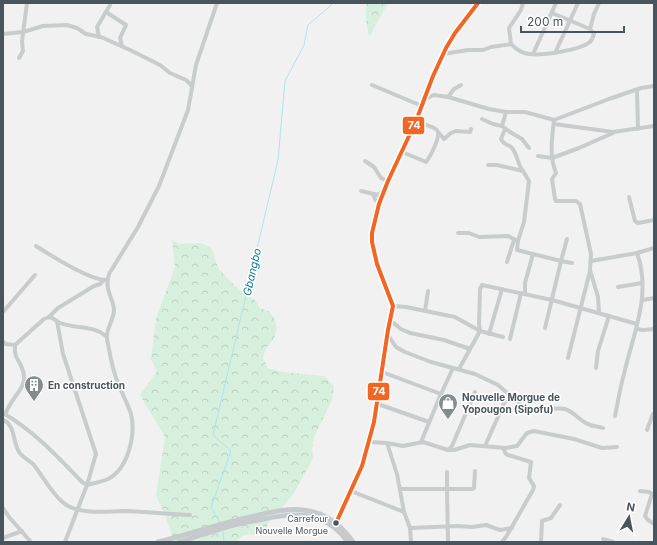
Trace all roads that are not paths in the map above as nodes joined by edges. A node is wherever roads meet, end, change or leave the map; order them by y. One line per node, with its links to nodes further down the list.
1 (27, 3): 13 (street)
2 (218, 3): 22 (street)
3 (478, 3): 19 (street)
4 (523, 3): 16 (street)
5 (556, 3): 10 (street)
6 (578, 3): 11 (street)
7 (599, 3): 12 (street)
8 (110, 5): 9 (street)
9 (106, 12): 15 (street); 17 (street)
10 (552, 13): 11 (street); 20 (street)
11 (570, 21): 12 (street); 18 (street)
12 (590, 29): 18 (street)
13 (23, 32): 14 (street); 15 (street); 21 (street)
14 (3, 34)
15 (99, 36): 17 (street)
16 (511, 44): 19 (street); 20 (street)
17 (122, 46): 22 (street)
18 (555, 53): 20 (street)
19 (443, 54): 24 (street)
20 (533, 54)
21 (19, 58)
22 (190, 84): 69 (street)
23 (372, 85): 31 (street)
24 (430, 85): 28 (street); 30 (street)
25 (461, 85): 29 (street)
26 (654, 86): 27 (street)
27 (637, 90): 35 (street); 39 (street)
28 (434, 95): 29 (street); 30 (street)
29 (448, 97): 32 (street)
30 (424, 99): 31 (street)
31 (422, 106): 34 (street)
32 (506, 112): 35 (street); 38 (street)
33 (482, 120): 38 (street)
34 (416, 121): 40 (street); 43 (street)
35 (554, 122): 41 (street); 45 (street)
36 (654, 126): 39 (street)
37 (471, 128): 40 (street)
38 (504, 128): 42 (street); 48 (street)
39 (638, 129): 41 (street)
40 (439, 132): 43 (street)
41 (613, 132): 45 (street)
42 (529, 148)
43 (402, 152): 49 (street)
44 (538, 156): 45 (street)
45 (552, 158): 64 (street)
46 (365, 161): 49 (street)
47 (488, 165): 48 (street)
48 (523, 171): 58 (street)
49 (388, 182): 51 (street)
50 (361, 190): 52 (street)
51 (384, 190): 52 (street); 54 (street)
52 (373, 194): 54 (street)
53 (629, 197): 55 (street)
54 (379, 204): 78 (street)
55 (654, 220)
56 (458, 233): 58 (street)
57 (567, 239): 63 (street)
58 (516, 241): 62 (street); 65 (street)
59 (36, 246): 69 (street)
60 (654, 248): 61 (street)
61 (637, 253): 64 (street); 70 (street)
62 (533, 254): 63 (street); 74 (street)
63 (561, 261): 66 (street); 76 (street)
64 (591, 261): 67 (street)
65 (507, 262)
66 (572, 263)
67 (590, 270): 79 (street); 82 (street)
68 (35, 275): 81 (street)
69 (105, 280): 84 (street); 93 (street)
70 (642, 283): 71 (street); 77 (street)
71 (618, 287)
72 (502, 289): 74 (street); 90 (street); 91 (street)
73 (428, 291): 80 (street)
74 (522, 294): 76 (street); 95 (street)
75 (654, 298): 77 (street)
76 (552, 300): 79 (street); 88 (street)
77 (643, 300): 87 (street)
78 (393, 306): 80 (street); 85 (street)
79 (581, 308): 82 (street); 99 (street)
80 (425, 311): 90 (street)
81 (3, 312)
82 (599, 313): 83 (street)
83 (609, 316): 87 (street); 101 (street)
84 (49, 317): 86 (street); 97 (street)
85 (390, 320): 92 (street); 98 (street)
86 (57, 321): 93 (street); 124 (street)
87 (636, 326): 89 (street); 110 (street)
88 (545, 328)
89 (654, 329)
90 (480, 331): 91 (street); 98 (street)
91 (489, 334): 94 (street)
92 (388, 335): 100 (street); 103 (street)
93 (106, 336): 124 (street)
94 (503, 337)
95 (510, 339)
96 (3, 342): 97 (street)
97 (15, 345): 108 (street)
98 (470, 349): 102 (street)
99 (568, 358)
100 (453, 368): 102 (street); 105 (street)
101 (596, 368)
102 (459, 369): 113 (street)
103 (382, 372): 105 (street); 107 (street)
104 (475, 392): 121 (street)
105 (441, 394): 112 (street)
106 (505, 400): 118 (street)
107 (378, 404): 112 (street); 115 (street)
108 (4, 413): 124 (street)
109 (654, 413): 114 (street)
110 (615, 416)
111 (3, 420): 131 (street)
112 (430, 422): 116 (street)
113 (603, 428)
114 (647, 430)
115 (369, 442): 117 (street); 127 (street)
116 (421, 442): 117 (street); 121 (street)
117 (388, 443): 125 (street)
118 (484, 446): 120 (street); 121 (street)
119 (617, 447): 120 (street)
120 (503, 448): 142 (street)
121 (448, 450)
122 (475, 471): 126 (street)
123 (447, 472): 126 (street)
124 (87, 485): 131 (street)
125 (400, 489): 126 (street); 132 (street)
126 (447, 489): 139 (street)
127 (351, 491): 132 (street); 136 (street)
128 (640, 491): 138 (street)
129 (560, 505): 155 (street)
130 (3, 508): 135 (street)
131 (78, 509): 133 (street); 147 (street)
132 (404, 512): 141 (street)
133 (190, 515)
134 (3, 517): 135 (street)
135 (9, 517): 143 (street)
136 (336, 523): 137 (main road); 151 (main road)
137 (227, 524): 140 (main road); 150 (main road)
138 (654, 524)
139 (448, 526): 141 (street); 142 (street); 153 (street)
140 (218, 527): 148 (main road); 149 (main road)
141 (410, 528): 152 (street)
142 (512, 528): 154 (street)
143 (22, 531): 144 (street); 146 (street)
144 (3, 538)
145 (604, 538): 156 (street)
146 (31, 542)
147 (65, 542)
148 (158, 542)
149 (178, 542)
150 (348, 542)
151 (353, 542)
152 (411, 542)
153 (448, 542)
154 (502, 542)
155 (541, 542)
156 (613, 542)

